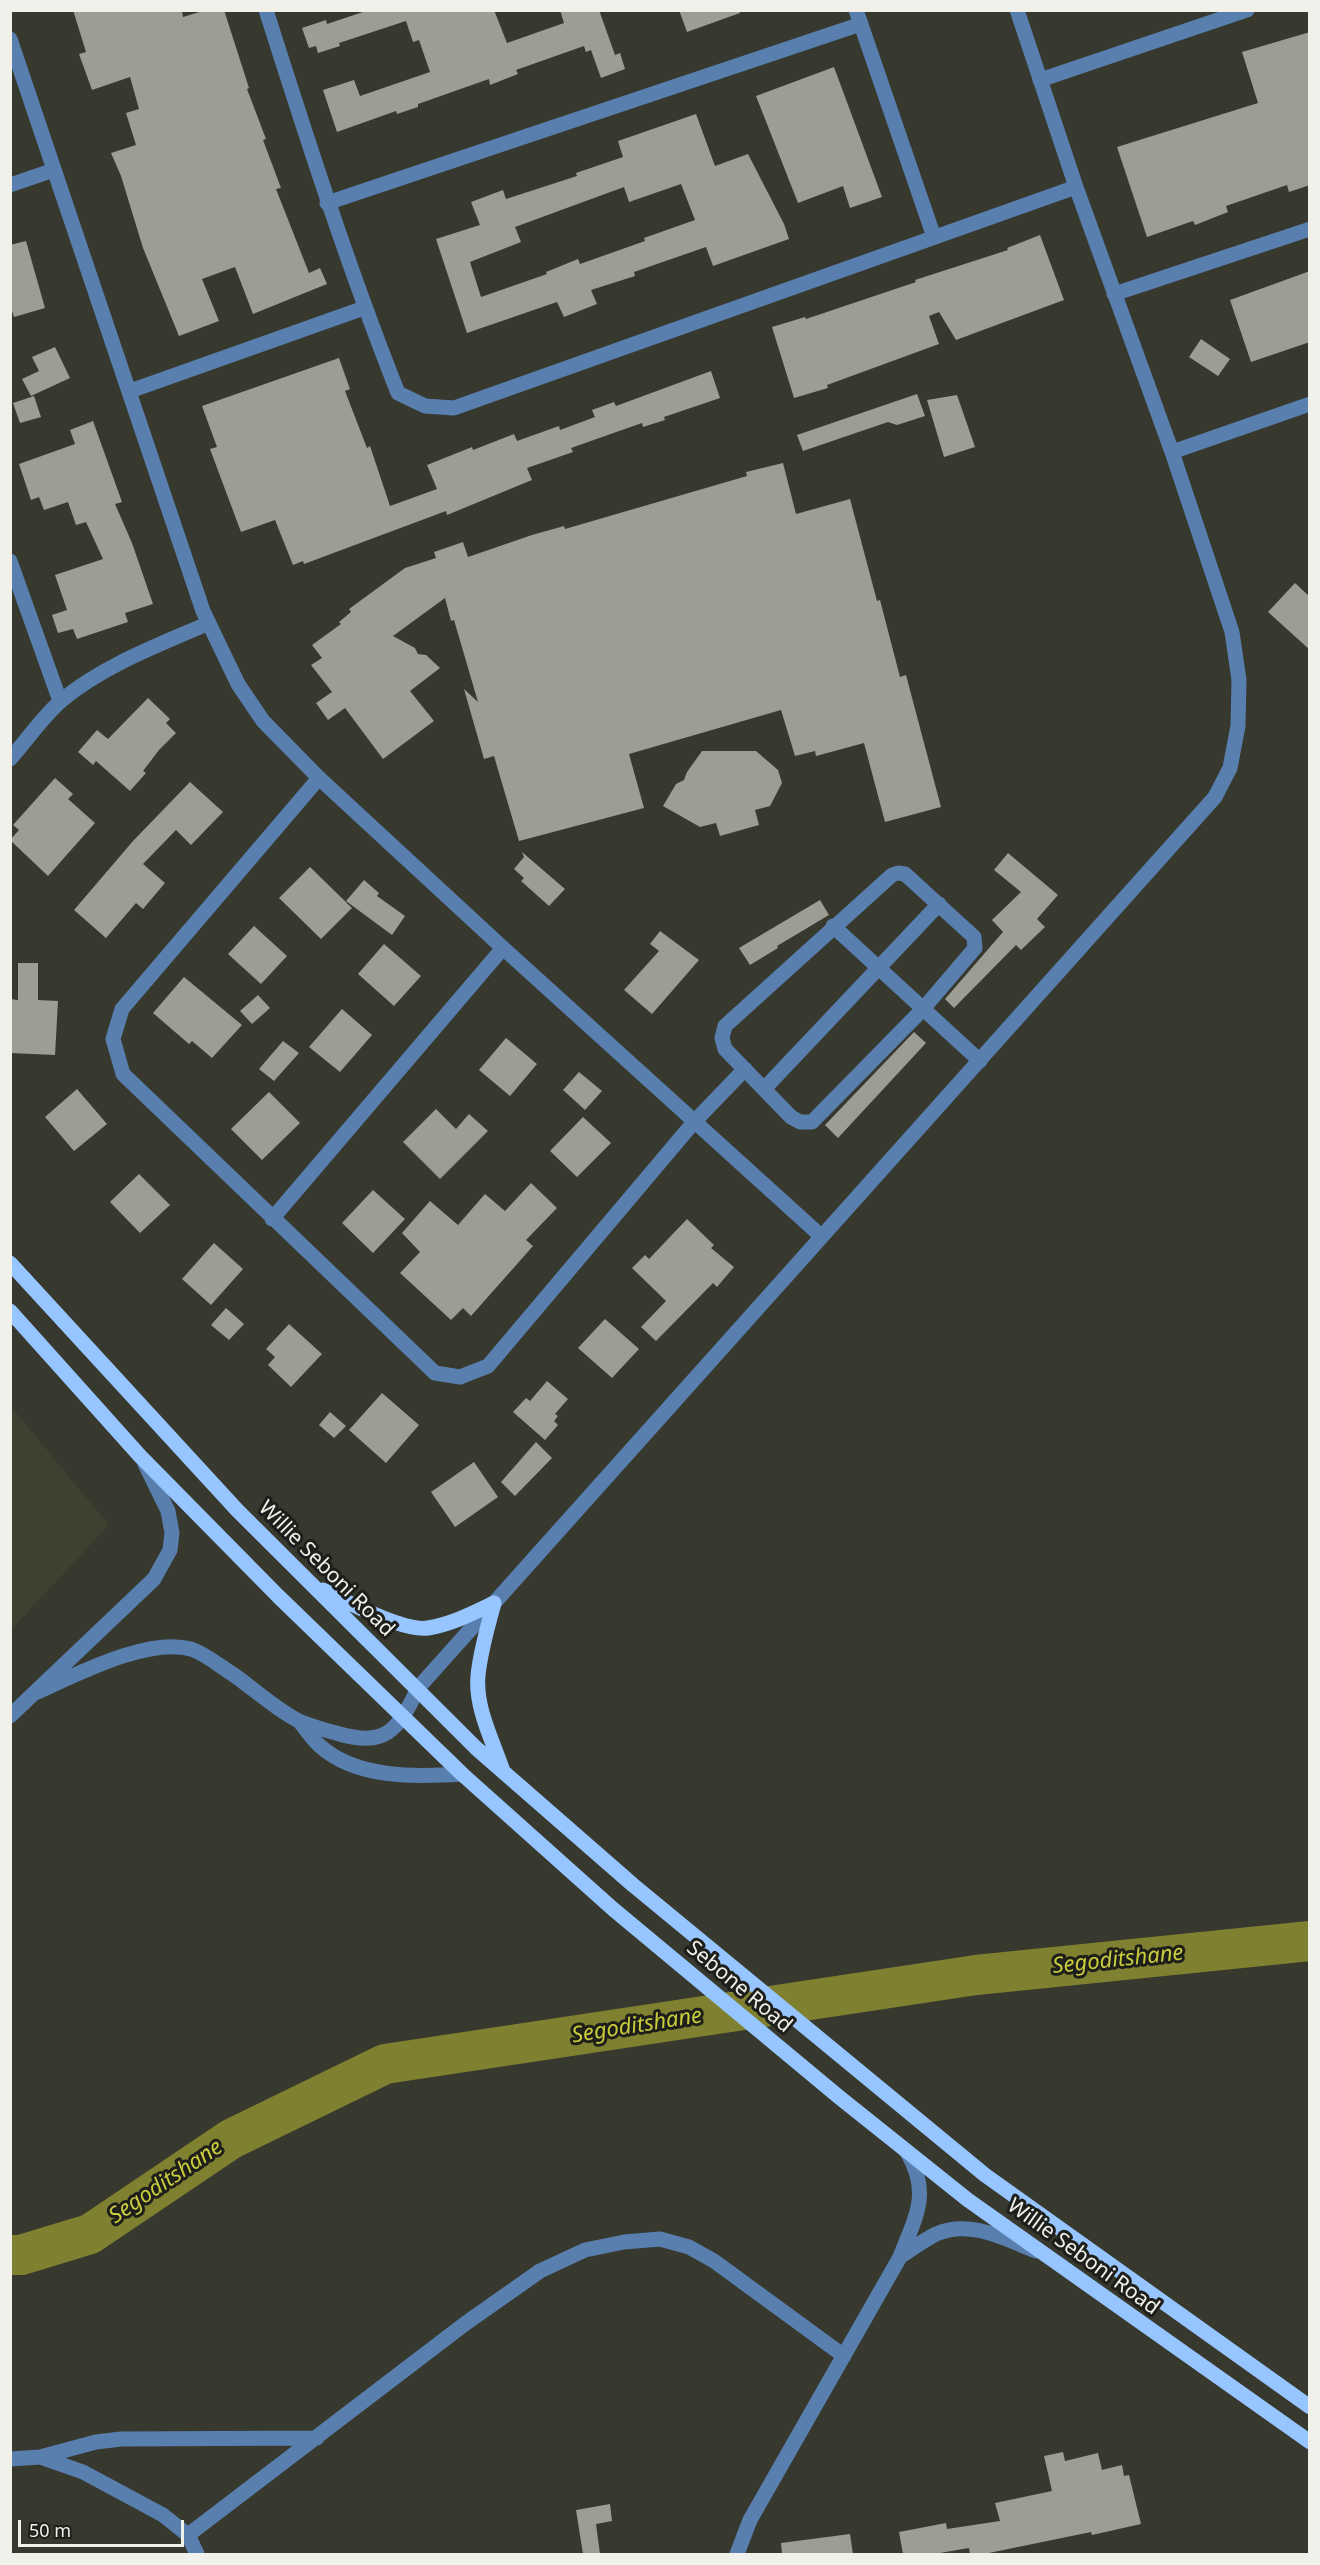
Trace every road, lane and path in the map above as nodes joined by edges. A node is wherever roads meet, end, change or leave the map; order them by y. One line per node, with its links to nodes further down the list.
1 (266, 10): 10 (street)
2 (1017, 10): 6 (street)
3 (1247, 10): 6 (street)
4 (859, 17): 10 (street); 12 (street)
5 (10, 39): 7 (street)
6 (1040, 80): 9 (street)
7 (54, 170): 8 (street); 15 (street)
8 (10, 185)
9 (1076, 187): 12 (street); 13 (street)
10 (327, 203): 14 (street)
11 (1310, 229): 13 (street)
12 (934, 237): 14 (street)
13 (1114, 294): 17 (street)
14 (364, 308): 15 (street)
15 (130, 391): 19 (street)
16 (1310, 404): 17 (street)
17 (1172, 452): 28 (street)
18 (10, 561): 20 (street)
19 (209, 623): 20 (street); 22 (street)
20 (60, 701): 21 (street)
21 (10, 759)
22 (319, 778): 25 (street); 32 (street)
23 (939, 904): 24 (street); 26 (street); 27 (street)
24 (833, 926): 26 (street); 29 (street)
25 (503, 948): 31 (street); 32 (street)
26 (879, 968): 27 (street); 30 (street)
27 (923, 1009): 28 (street); 30 (street)
28 (980, 1061): 33 (street)
29 (745, 1070): 30 (street); 31 (street)
30 (764, 1089)
31 (694, 1122): 32 (street); 33 (street)
32 (272, 1219)
33 (821, 1236): 38 (street)
34 (10, 1263): 37 (main road, Willie Seboni Road)
35 (10, 1311): 36 (main road)
36 (140, 1456): 40 (street); 42 (main road)
37 (312, 1585): 38 (main road); 39 (main road, Willie Seboni Road)
38 (494, 1603): 39 (street); 44 (main road)
39 (418, 1688): 42 (street); 44 (main road, Willie Seboni Road)
40 (35, 1692): 41 (street); 43 (street)
41 (10, 1716)
42 (404, 1717): 43 (street); 45 (main road)
43 (299, 1721): 45 (street)
44 (504, 1772): 46 (main road, Willie Seboni Road)
45 (462, 1774): 48 (main road, Sebone Road)
46 (633, 1885): 47 (main road, Sebone Road)
47 (858, 2072): 53 (main road, Willie Seboni Road)
48 (839, 2097): 49 (main road, Willie Seboni Road)
49 (903, 2146): 50 (main road, Willie Seboni Road); 51 (street)
50 (1041, 2253): 51 (street); 55 (main road, Willie Seboni Road)
51 (900, 2257): 52 (street)
52 (844, 2356): 54 (street); 60 (street)
53 (1310, 2407)
54 (317, 2438): 56 (street); 58 (street)
55 (1310, 2442)
56 (40, 2457): 57 (street); 58 (street)
57 (10, 2459)
58 (188, 2535): 59 (street)
59 (197, 2554)
60 (737, 2554)

